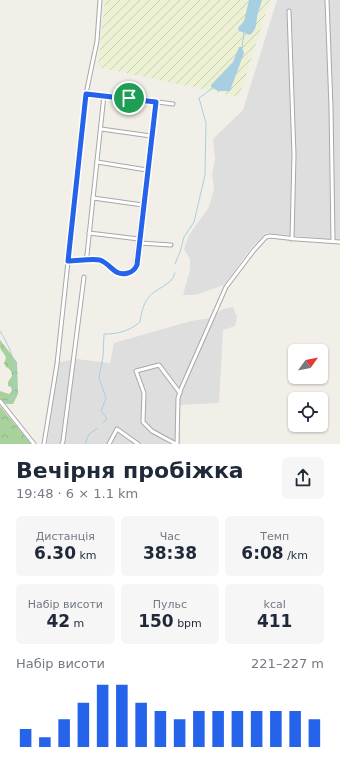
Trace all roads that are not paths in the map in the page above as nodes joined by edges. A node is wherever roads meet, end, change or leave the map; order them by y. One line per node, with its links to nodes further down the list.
1 (100, 0): 4 (street)
2 (327, 0): 17 (street)
3 (289, 11): 15 (street)
4 (86, 94): 5 (street); 21 (street)
5 (104, 95): 6 (street); 8 (street)
6 (156, 102): 7 (street); 9 (street)
7 (173, 104)
8 (101, 129): 9 (street); 10 (street)
9 (152, 136): 11 (street)
10 (97, 162): 11 (street); 12 (street)
11 (148, 170): 13 (street)
12 (93, 198): 13 (street); 14 (street)
13 (143, 205): 16 (street)
14 (89, 233): 16 (street); 20 (street)
15 (292, 239): 17 (street); 23 (street)
16 (139, 241): 19 (street); 20 (street)
17 (333, 241): 18 (street)
18 (340, 242)
19 (171, 245)
20 (85, 260): 21 (street)
21 (68, 261): 26 (street)
22 (84, 277): 27 (street)
23 (180, 393): 30 (street); 30 (street)
24 (1, 403): 25 (street)
25 (34, 444)
26 (44, 444)
27 (62, 444)
28 (109, 444): 29 (street)
29 (138, 444)
30 (177, 444)

